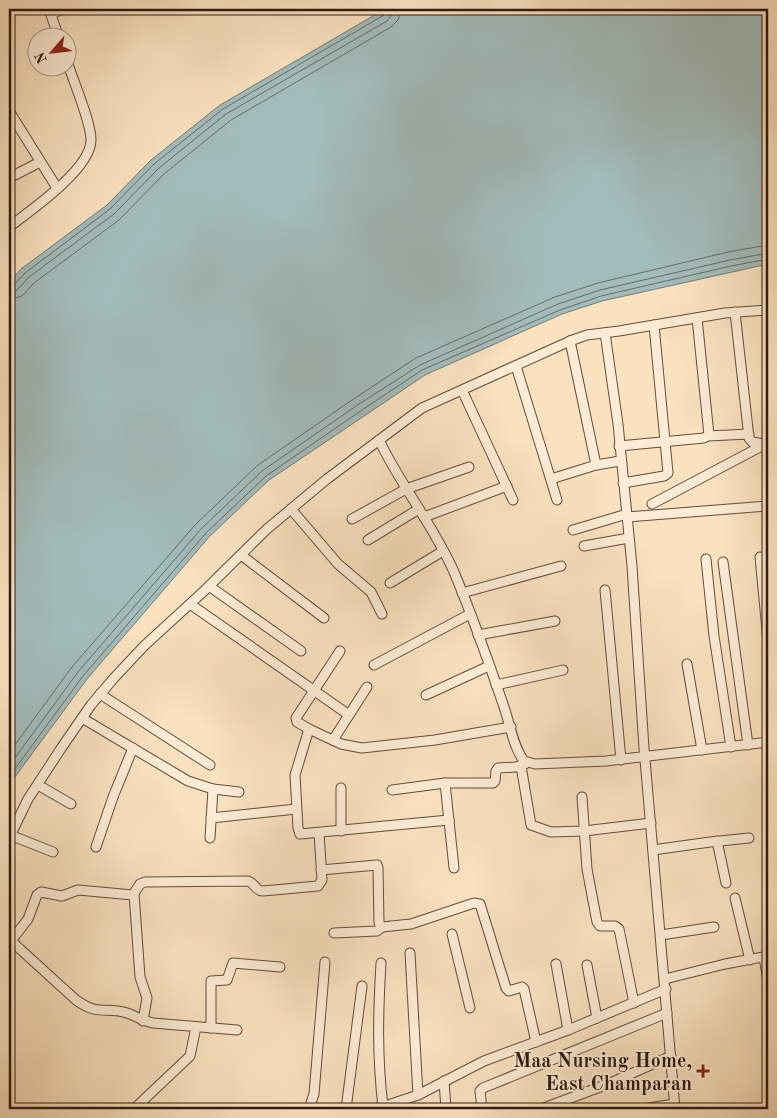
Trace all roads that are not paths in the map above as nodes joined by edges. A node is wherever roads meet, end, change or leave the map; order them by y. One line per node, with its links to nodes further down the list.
1 (14, 9): 3 (street)
2 (63, 9): 4 (street)
3 (9, 10)
4 (50, 11): 5 (street)
5 (56, 28)
6 (73, 78): 10 (street)
7 (9, 111): 8 (street)
8 (40, 162): 9 (street); 10 (street)
9 (9, 178)
10 (57, 188): 11 (street)
11 (9, 227)
12 (768, 310): 13 (street)
13 (735, 312): 14 (street); 20 (street)
14 (697, 318): 15 (street); 21 (street)
15 (654, 325): 16 (street); 23 (street)
16 (605, 334): 17 (street); 24 (street)
17 (570, 341): 18 (street); 26 (street)
18 (516, 366): 19 (street); 28 (street)
19 (462, 390): 22 (street); 30 (street)
20 (749, 434): 21 (street); 34 (street)
21 (708, 436): 23 (street)
22 (379, 440): 31 (street); 36 (street)
23 (665, 443): 24 (street); 29 (street)
24 (619, 446): 25 (street)
25 (620, 460): 26 (street); 29 (street)
26 (596, 465): 28 (street)
27 (468, 467): 31 (street)
28 (551, 479): 33 (street)
29 (623, 483): 38 (street)
30 (507, 486): 32 (street); 37 (street)
31 (406, 489): 37 (street); 39 (street)
32 (513, 500)
33 (557, 500)
34 (652, 504)
35 (768, 506): 38 (street)
36 (291, 509): 45 (street); 55 (street)
37 (421, 513): 42 (street); 44 (street)
38 (627, 515): 40 (street); 41 (street)
39 (352, 519)
40 (573, 530)
41 (629, 538): 43 (street); 82 (street)
42 (368, 540)
43 (584, 546)
44 (443, 551): 50 (street); 53 (street)
45 (240, 554): 51 (street); 57 (street)
46 (760, 558): 60 (street)
47 (706, 559): 79 (street)
48 (723, 562): 78 (street)
49 (562, 566): 53 (street)
50 (390, 583)
51 (209, 586): 54 (street); 61 (street)
52 (605, 590): 83 (street)
53 (462, 593): 56 (street)
54 (190, 604): 69 (street); 70 (street)
55 (382, 614)
56 (470, 614): 59 (street); 64 (street)
57 (324, 618)
58 (555, 620): 59 (street)
59 (478, 635): 65 (street)
60 (768, 640)
61 (301, 651)
62 (340, 651): 69 (street)
63 (687, 664): 81 (street)
64 (374, 665)
65 (489, 666): 67 (street); 71 (street)
66 (563, 670): 67 (street)
67 (496, 685): 74 (street)
68 (367, 687): 72 (street)
69 (314, 690): 72 (street); 75 (street)
70 (100, 694): 73 (street); 85 (street)
71 (426, 694)
72 (349, 715): 76 (street)
73 (82, 718): 80 (street); 87 (street)
74 (511, 727): 76 (street); 84 (street)
75 (309, 730): 76 (street); 94 (street)
76 (333, 740)
77 (768, 742): 78 (street)
78 (748, 745): 79 (street)
79 (731, 746): 81 (street)
80 (133, 748): 89 (street); 105 (street)
81 (702, 750): 82 (street)
82 (645, 757): 83 (street); 97 (street)
83 (621, 760): 84 (street)
84 (524, 764): 86 (street); 99 (street)
85 (210, 766)
86 (445, 783): 90 (street); 96 (street)
87 (38, 785): 93 (street); 101 (street)
88 (340, 788): 98 (street)
89 (212, 789): 91 (street); 95 (street)
90 (392, 790)
91 (239, 792)
92 (582, 797): 99 (street)
93 (71, 804)
94 (296, 809): 95 (street); 100 (street)
95 (211, 818): 102 (street)
96 (450, 820): 98 (street); 108 (street)
97 (650, 824): 99 (street); 106 (street)
98 (341, 831): 100 (street)
99 (584, 831): 131 (street)
100 (319, 833): 109 (street)
101 (9, 836): 107 (street)
102 (210, 838)
103 (749, 838): 104 (street)
104 (717, 841): 106 (street); 110 (street)
105 (96, 847)
106 (653, 850): 117 (street)
107 (53, 852)
108 (454, 868)
109 (321, 870): 111 (street); 113 (street)
110 (726, 883)
111 (134, 894): 118 (street); 135 (street)
112 (735, 898): 121 (street)
113 (382, 927): 115 (street); 140 (street)
114 (714, 927): 117 (street)
115 (334, 933)
116 (452, 934): 132 (street)
117 (661, 935): 127 (street)
118 (10, 940): 135 (street)
119 (410, 953): 143 (street)
120 (766, 957): 121 (street); 128 (street)
121 (750, 960): 127 (street)
122 (325, 962): 147 (street)
123 (381, 963): 145 (street)
124 (556, 964): 139 (street)
125 (587, 965): 134 (street)
126 (280, 967): 137 (street)
127 (665, 978): 130 (street)
128 (768, 981)
129 (362, 986): 148 (street)
130 (666, 989): 131 (street); 133 (street)
131 (634, 1003): 134 (street)
132 (470, 1008)
133 (668, 1013): 141 (street); 150 (street)
134 (597, 1018): 139 (street)
135 (144, 1021): 136 (street)
136 (196, 1027): 137 (street); 146 (street)
137 (211, 1028): 138 (street)
138 (237, 1030)
139 (568, 1030): 140 (street)
140 (536, 1042): 142 (street)
141 (671, 1056): 144 (street); 151 (street)
142 (444, 1081): 143 (street); 149 (street)
143 (418, 1095): 145 (street)
144 (675, 1107): 152 (street)
145 (380, 1108)
146 (134, 1109)
147 (309, 1109)
148 (346, 1109)
149 (446, 1109)
150 (482, 1109)
151 (541, 1109)
152 (643, 1109)

